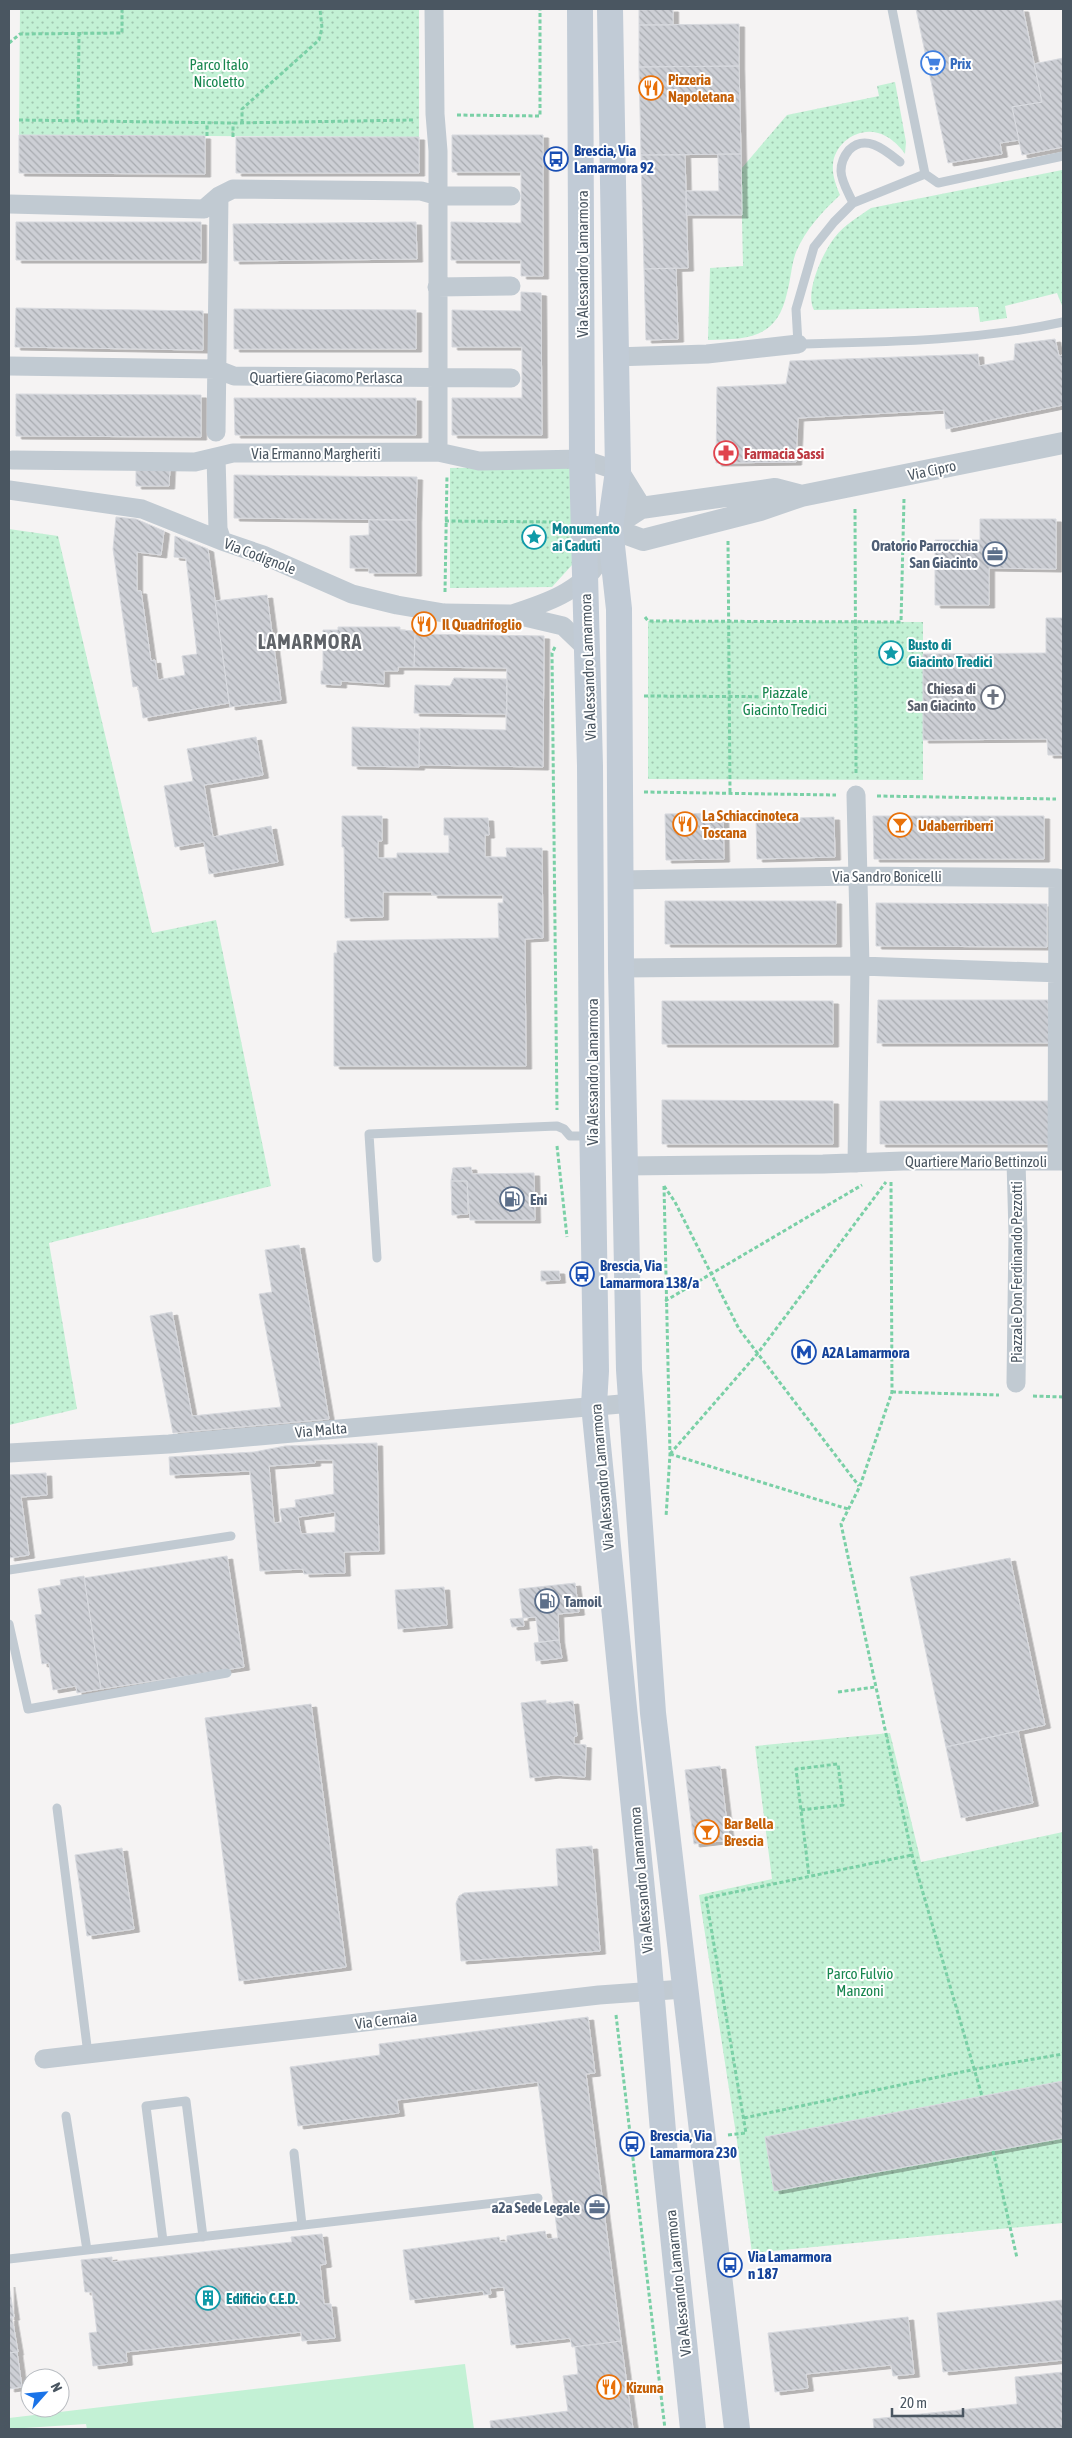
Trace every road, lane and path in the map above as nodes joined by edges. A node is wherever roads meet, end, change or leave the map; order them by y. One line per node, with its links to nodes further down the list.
1 (122, 9): 8 (path)
2 (320, 9): 15 (path)
3 (434, 9): 10 (street)
4 (540, 9): 10 (path)
5 (580, 9): 37 (main road, Via Alessandro Lamarmora)
6 (610, 9): 30 (main road, Via Alessandro Lamarmora)
7 (892, 9): 20 (lane)
8 (78, 33): 9 (path); 12 (path)
9 (9, 43)
10 (435, 114): 15 (path); 22 (street)
11 (19, 120): 12 (path)
12 (78, 121): 13 (path)
13 (207, 123): 14 (path); 16 (path)
14 (233, 123): 15 (path); 17 (path)
15 (242, 123)
16 (207, 136)
17 (233, 137)
18 (1063, 156): 20 (lane)
19 (900, 162): 25 (lane)
20 (925, 174): 25 (lane)
21 (220, 196): 22 (street); 24 (street); 32 (street)
22 (439, 196): 23 (street); 27 (street)
23 (511, 196)
24 (9, 204)
25 (853, 204): 29 (lane)
26 (511, 286): 27 (street)
27 (437, 287): 33 (street)
28 (1063, 322): 29 (lane)
29 (798, 344): 30 (street)
30 (614, 357): 41 (main road, Via Alessandro Lamarmora)
31 (9, 366): 32 (street, Quartiere Giacomo Perlasca)
32 (216, 368): 33 (street, Quartiere Giacomo Perlasca); 35 (street)
33 (438, 377): 34 (street, Quartiere Giacomo Perlasca); 38 (street)
34 (511, 378)
35 (216, 432)
36 (1063, 443): 42 (street, Via Cipro)
37 (576, 452): 38 (street, Via Ermanno Margheriti); 41 (street, Via Ermanno Margheriti); 50 (main road, Via Alessandro Lamarmora)
38 (443, 453): 39 (street, Via Ermanno Margheriti); 49 (path)
39 (216, 457): 40 (street, Via Ermanno Margheriti); 52 (street)
40 (10, 458): 43 (street)
41 (618, 471): 47 (street); 51 (main road, Via Alessandro Lamarmora)
42 (905, 475): 44 (street, Via Cipro); 58 (path)
43 (9, 486)
44 (855, 486): 46 (street, Via Cipro); 58 (path)
45 (9, 490): 52 (street, Via Codignole)
46 (800, 496): 47 (street, Via Cipro); 48 (street, Via Cipro)
47 (641, 508): 51 (street, Via Cipro)
48 (728, 518): 51 (street, Via Cipro); 57 (path)
49 (446, 521): 50 (path); 54 (path)
50 (574, 521): 51 (street); 53 (main road, Via Alessandro Lamarmora)
51 (610, 528): 53 (street, Via Codignole); 66 (main road, Via Alessandro Lamarmora)
52 (222, 541): 54 (street, Via Codignole)
53 (585, 578): 55 (street, Via Codignole); 59 (main road, Via Alessandro Lamarmora)
54 (444, 613): 55 (street, Via Codignole)
55 (512, 614): 59 (street, Via Codignole)
56 (644, 615): 57 (path)
57 (730, 621): 58 (path); 61 (path)
58 (856, 622): 64 (path)
59 (588, 650): 70 (main road, Via Alessandro Lamarmora)
60 (636, 696): 61 (path)
61 (730, 697): 62 (path); 63 (path)
62 (811, 698)
63 (730, 792)
64 (856, 795): 65 (street)
65 (859, 876): 66 (street, Via Sandro Bonicelli); 67 (street); 69 (street, Via Sandro Bonicelli)
66 (620, 880): 68 (main road, Via Alessandro Lamarmora)
67 (860, 966): 68 (street); 69 (street); 73 (street)
68 (621, 968): 74 (main road, Via Alessandro Lamarmora)
69 (1060, 973): 72 (street, Quartiere Mario Bettinzoli)
70 (592, 1136): 76 (lane); 84 (main road, Via Alessandro Lamarmora)
71 (1016, 1161): 72 (street, Quartiere Mario Bettinzoli); 73 (street, Quartiere Mario Bettinzoli); 80 (street, Piazzale Don Ferdinando Pezzotti)
72 (1060, 1161)
73 (857, 1163): 74 (street, Quartiere Mario Bettinzoli)
74 (624, 1166): 83 (main road, Via Alessandro Lamarmora)
75 (869, 1180): 77 (path)
76 (377, 1258)
77 (712, 1274): 78 (path); 78 (path); 79 (path)
78 (665, 1301): 86 (path)
79 (758, 1353): 81 (path); 86 (path); 87 (path)
80 (1016, 1391): 81 (path); 82 (path)
81 (892, 1392): 87 (path)
82 (1063, 1397)
83 (632, 1403): 84 (street, Via Malta); 99 (main road, Via Alessandro Lamarmora)
84 (594, 1405): 85 (street, Via Malta); 100 (main road, Via Alessandro Lamarmora)
85 (9, 1453)
86 (670, 1454): 88 (path)
87 (860, 1486): 88 (path)
88 (848, 1509): 93 (path)
89 (231, 1536): 90 (lane)
90 (9, 1570)
91 (9, 1624): 92 (lane)
92 (227, 1673)
93 (875, 1687): 94 (path); 97 (path)
94 (838, 1692)
95 (57, 1808): 101 (lane)
96 (801, 1810): 96 (path); 98 (path)
97 (912, 1855): 98 (path); 104 (path)
98 (809, 1876): 107 (path)
99 (684, 1989): 100 (street, Via Cernaia); 119 (main road, Via Alessandro Lamarmora)
100 (651, 1992): 101 (street, Via Cernaia); 118 (main road, Via Alessandro Lamarmora)
101 (88, 2054): 103 (street, Via Cernaia)
102 (1063, 2054): 104 (path)
103 (44, 2059)
104 (976, 2069): 105 (path); 107 (path)
105 (982, 2096)
106 (66, 2116): 115 (lane)
107 (744, 2118): 108 (path)
108 (727, 2135)
109 (993, 2151): 116 (path)
110 (294, 2152): 112 (lane)
111 (538, 2198): 112 (lane)
112 (302, 2225): 113 (lane)
113 (203, 2237): 114 (lane); 114 (lane)
114 (163, 2241): 115 (lane)
115 (87, 2250): 117 (lane)
116 (1017, 2258)
117 (9, 2259)
118 (693, 2429)
119 (737, 2429)

